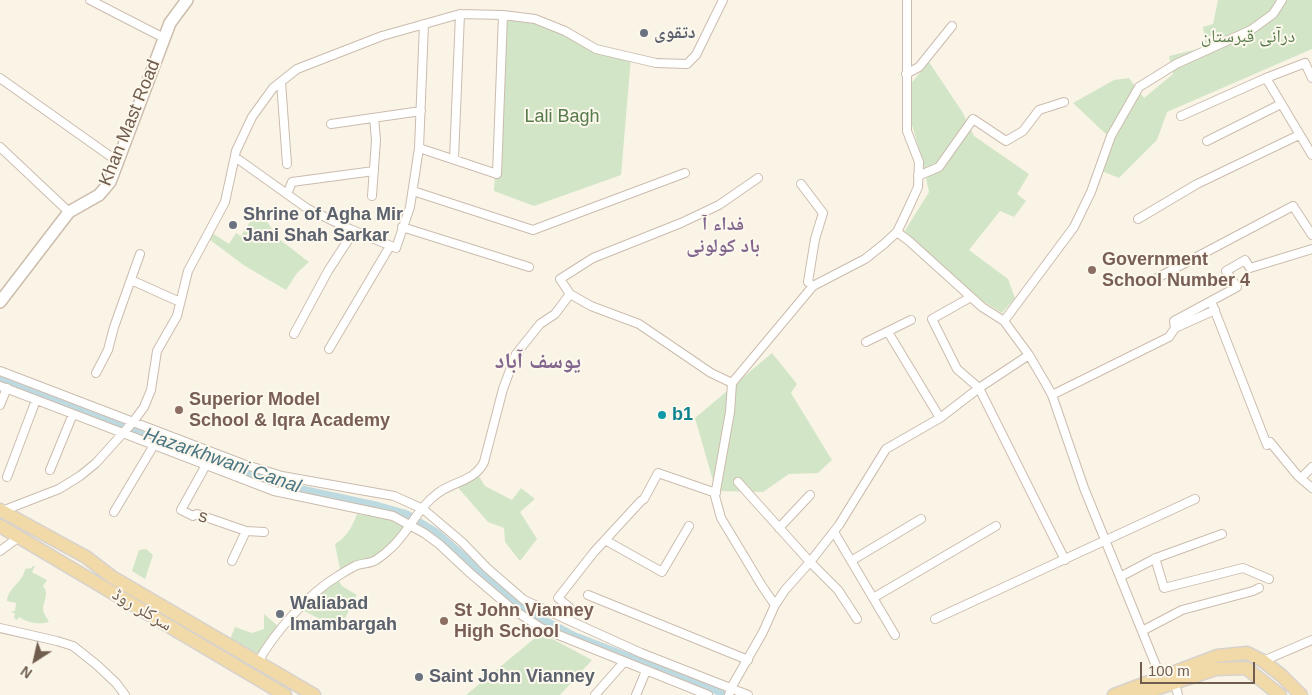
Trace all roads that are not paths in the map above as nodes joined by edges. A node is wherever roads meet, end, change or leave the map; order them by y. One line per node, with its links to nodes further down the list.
1 (90, 0): 10 (street)
2 (187, 0): 10 (main road, Khan Mast Road)
3 (723, 0): 7 (street)
4 (907, 0): 11 (street)
5 (1282, 0): 59 (street)
6 (460, 14): 7 (street); 8 (street); 28 (street)
7 (503, 15): 28 (street)
8 (424, 24): 15 (street); 18 (street)
9 (952, 26): 11 (street)
10 (164, 38): 29 (main road, Khan Mast Road)
11 (906, 74): 33 (street)
12 (0, 78): 29 (street)
13 (1266, 78): 14 (street); 17 (street); 19 (street)
14 (1312, 78)
15 (281, 82): 27 (street); 30 (street)
16 (1064, 102): 33 (street)
17 (1281, 104): 22 (street); 23 (street)
18 (421, 110): 20 (street); 25 (street)
19 (1181, 116)
20 (374, 118): 21 (street); 31 (street)
21 (332, 124)
22 (1299, 135): 26 (street); 40 (street)
23 (1207, 141)
24 (0, 147): 39 (street)
25 (419, 148): 28 (street); 36 (street)
26 (1312, 155)
27 (235, 157): 37 (street); 56 (street)
28 (454, 159)
29 (117, 161): 39 (main road, Khan Mast Road)
30 (287, 164)
31 (374, 171): 37 (street); 38 (street)
32 (685, 173): 36 (street)
33 (918, 176): 43 (street)
34 (758, 178): 52 (street)
35 (801, 184): 51 (street)
36 (413, 191): 41 (street)
37 (287, 194): 42 (street)
38 (372, 196)
39 (69, 212): 55 (main road, Khan Mast Road)
40 (1138, 219)
41 (402, 227): 45 (street); 48 (street)
42 (354, 231): 45 (street); 62 (street)
43 (897, 232): 51 (street); 53 (street)
44 (1312, 235): 49 (street)
45 (390, 246): 64 (street)
46 (1312, 249): 54 (street)
47 (140, 254): 50 (street)
48 (529, 267)
49 (1155, 279)
50 (131, 280): 56 (street); 67 (street)
51 (813, 286): 68 (street)
52 (570, 294): 68 (street); 89 (street)
53 (971, 297): 59 (street); 70 (street)
54 (1211, 301): 57 (street); 60 (street)
55 (0, 302)
56 (180, 302): 76 (street)
57 (1215, 310): 60 (street); 83 (street)
58 (911, 320): 61 (street)
59 (1004, 321): 65 (street)
60 (1175, 328): 71 (street)
61 (888, 332): 63 (street); 75 (street)
62 (294, 334)
63 (866, 342)
64 (329, 349)
65 (1029, 355): 70 (street); 71 (street)
66 (0, 371): 76 (street)
67 (96, 373)
68 (732, 383): 86 (street)
69 (3, 387): 72 (street); 73 (street)
70 (979, 388): 75 (street); 107 (street)
71 (1052, 395): 104 (street)
72 (36, 400): 74 (street); 82 (street)
73 (0, 405)
74 (73, 414): 77 (street); 81 (street)
75 (940, 418): 100 (street)
76 (134, 422): 77 (street); 89 (street)
77 (123, 433): 78 (street); 90 (street)
78 (154, 445): 79 (street); 91 (street)
79 (206, 465): 93 (street); 98 (street, s)
80 (1312, 468): 83 (street)
81 (50, 470)
82 (7, 477)
83 (1300, 478): 85 (street)
84 (738, 482): 97 (street)
85 (1312, 488)
86 (716, 493): 103 (street); 116 (street)
87 (810, 494): 97 (street)
88 (1194, 500): 104 (street)
89 (422, 509): 93 (street); 117 (street)
90 (1, 511): 126 (main road)
91 (114, 512)
92 (921, 519): 109 (street)
93 (411, 525): 126 (street); 127 (street)
94 (0, 526): 102 (main road, سرکلر روڈ)
95 (689, 526): 103 (street)
96 (996, 526): 115 (street)
97 (779, 528): 110 (street)
98 (246, 531): 99 (street, s); 108 (street)
99 (264, 532)
100 (834, 532): 109 (street); 110 (street)
101 (1222, 534): 106 (street)
102 (19, 538): 105 (street); 129 (main road, سرکلر روڈ)
103 (605, 540): 117 (street)
104 (1106, 542): 107 (street); 111 (street)
105 (0, 550)
106 (1155, 558): 111 (street); 112 (street)
107 (1065, 560): 119 (street)
108 (232, 561)
109 (851, 561): 115 (street)
110 (810, 562): 116 (street); 118 (street)
111 (1120, 577): 121 (street)
112 (1269, 580)
113 (1259, 588): 121 (street)
114 (588, 595): 124 (street)
115 (872, 598): 122 (street)
116 (775, 605): 124 (street)
117 (562, 617): 132 (street)
118 (857, 619)
119 (935, 619)
120 (0, 628): 133 (street)
121 (1142, 631): 130 (street)
122 (895, 636)
123 (1312, 640): 125 (street)
124 (748, 660): 132 (street)
125 (1263, 661): 130 (main road); 143 (main road)
126 (258, 662): 129 (main road); 135 (main road)
127 (624, 662): 128 (street); 136 (street)
128 (646, 671): 137 (street); 138 (street)
129 (251, 674): 134 (main road, سرکلر روڈ)
130 (1161, 678): 140 (main road)
131 (1176, 689): 141 (main road); 142 (main road)
132 (730, 692): 139 (street)
133 (125, 695)
134 (285, 695)
135 (314, 695)
136 (595, 695)
137 (636, 695)
138 (708, 695)
139 (748, 695)
140 (1114, 695)
141 (1138, 695)
142 (1280, 695)
143 (1301, 695)

